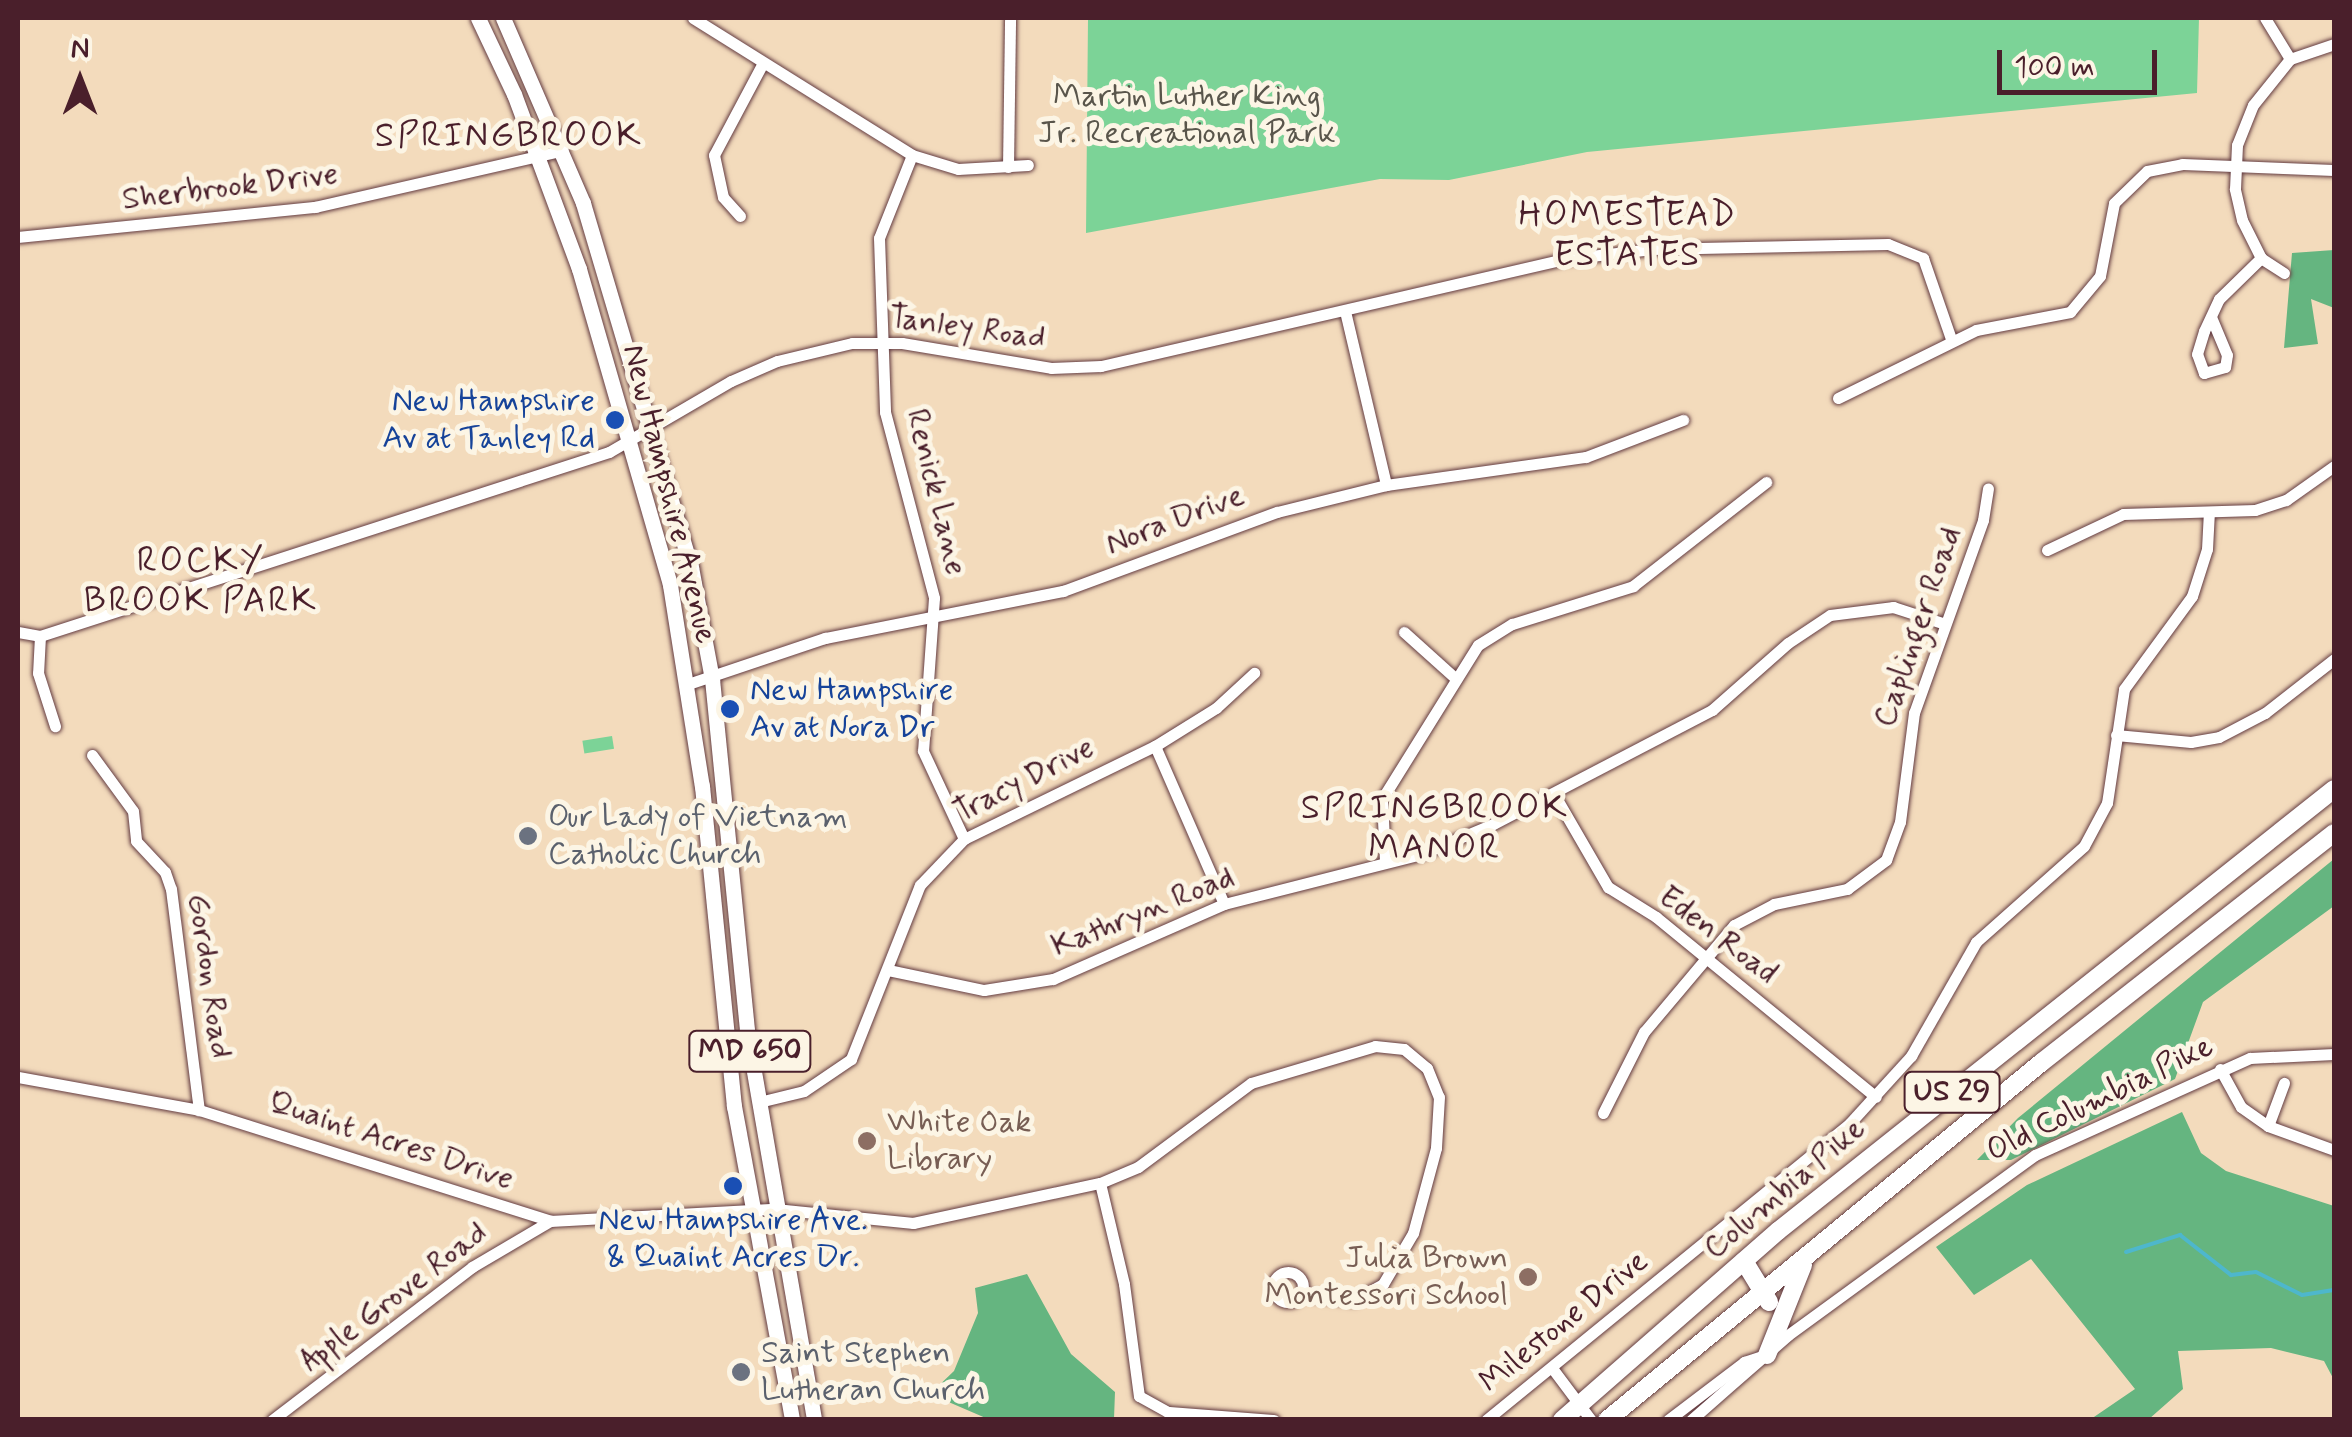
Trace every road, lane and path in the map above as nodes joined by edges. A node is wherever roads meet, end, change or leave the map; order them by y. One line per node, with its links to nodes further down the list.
1 (478, 18): 11 (main road, New Hampshire Avenue / MD 650)
2 (504, 18): 9 (main road, New Hampshire Avenue / MD 650)
3 (693, 18): 8 (street)
4 (1010, 18): 14 (street)
5 (2266, 18): 7 (street)
6 (2334, 44): 7 (street)
7 (2290, 58): 13 (street)
8 (763, 63): 10 (street); 16 (street)
9 (563, 150): 11 (street, Sherbrook Drive); 26 (main road, New Hampshire Avenue / MD 650)
10 (912, 155): 14 (street); 23 (street, Renick Lane)
11 (538, 156): 17 (street, Sherbrook Drive); 27 (main road, New Hampshire Avenue / MD 650)
12 (1028, 166): 14 (street)
13 (2234, 166): 15 (street); 18 (street); 22 (street)
14 (1008, 167)
15 (2334, 170)
16 (740, 216)
17 (18, 236)
18 (2261, 258): 19 (street); 21 (street)
19 (2284, 273)
20 (1345, 311): 22 (street, Tanley Road); 23 (street, Tanley Road); 30 (street)
21 (2211, 317)
22 (1952, 339): 24 (street)
23 (883, 342): 26 (street, Tanley Road); 34 (street, Renick Lane)
24 (1838, 398)
25 (1683, 420): 30 (street, Nora Drive)
26 (651, 428): 27 (street, Tanley Road); 42 (main road, New Hampshire Avenue / MD 650)
27 (632, 444): 38 (street, Tanley Road); 43 (main road, New Hampshire Avenue / MD 650)
28 (2334, 466): 32 (street)
29 (1766, 482): 41 (street)
30 (1386, 485): 34 (street, Nora Drive)
31 (1988, 488): 35 (street, Caplinger Road)
32 (2209, 513): 33 (street); 45 (street, Milestone Drive)
33 (2047, 550)
34 (934, 621): 42 (street, Nora Drive); 51 (street, Renick Lane)
35 (1945, 624): 49 (street, Kathryn Road); 55 (street, Caplinger Road)
36 (18, 632): 38 (street, Tanley Road)
37 (1404, 632): 41 (street)
38 (40, 636): 44 (street)
39 (2334, 659): 45 (street)
40 (1254, 673): 46 (street, Tracy Drive)
41 (1454, 678): 52 (street)
42 (712, 679): 43 (street, Nora Drive); 54 (main road, New Hampshire Avenue / MD 650)
43 (688, 684): 56 (main road, New Hampshire Avenue / MD 650)
44 (55, 726)
45 (2116, 734): 62 (street, Milestone Drive)
46 (1155, 746): 51 (street, Tracy Drive); 53 (street)
47 (92, 755): 64 (street, Gordon Road)
48 (2334, 789): 73 (highway, Columbia Pike / US 29)
49 (1554, 794): 52 (street, Kathryn Road); 55 (street, Eden Road)
50 (2334, 833): 72 (highway, Columbia Pike / US 29)
51 (964, 840): 57 (street, Tracy Drive)
52 (1386, 861): 53 (street, Kathryn Road)
53 (1224, 904): 57 (street, Kathryn Road)
54 (739, 956): 56 (main road); 63 (main road, New Hampshire Avenue / MD 650)
55 (1705, 956): 62 (street, Eden Road); 65 (street, Caplinger Road)
56 (716, 958): 70 (main road, New Hampshire Avenue / MD 650)
57 (888, 970): 63 (street, Tracy Drive)
58 (2334, 1054): 59 (street, Old Columbia Pike)
59 (2220, 1069): 66 (street); 76 (street, Old Columbia Pike)
60 (18, 1077): 64 (street, Quaint Acres Drive)
61 (2284, 1083): 66 (street)
62 (1876, 1096): 77 (street, Milestone Drive)
63 (759, 1102): 69 (main road, New Hampshire Avenue / MD 650)
64 (200, 1110): 71 (street, Quaint Acres Drive)
65 (1603, 1113)
66 (2268, 1126): 67 (street)
67 (2334, 1150)
68 (1100, 1184): 69 (street, Quaint Acres Drive); 75 (street, Quaint Acres Drive); 82 (street)
69 (775, 1209): 70 (street, Quaint Acres Drive); 81 (main road, New Hampshire Avenue / MD 650)
70 (750, 1210): 71 (street, Quaint Acres Drive); 80 (main road, New Hampshire Avenue / MD 650)
71 (550, 1221): 79 (street, Apple Grove Road)
72 (1810, 1252): 74 (highway, Columbia Pike / US 29); 76 (highway)
73 (1744, 1260): 74 (highway); 78 (highway, Columbia Pike / US 29)
74 (1765, 1291): 76 (highway); 85 (highway, Columbia Pike / US 29)
75 (1301, 1294)
76 (1769, 1346): 86 (street, Old Columbia Pike); 87 (street, Old Columbia Pike)
77 (1552, 1368): 78 (street); 83 (street, Milestone Drive)
78 (1585, 1413): 84 (highway, Columbia Pike / US 29)
79 (272, 1420)
80 (792, 1420)
81 (814, 1420)
82 (1274, 1420)
83 (1486, 1420)
84 (1562, 1420)
85 (1607, 1420)
86 (1668, 1420)
87 (1690, 1420)

